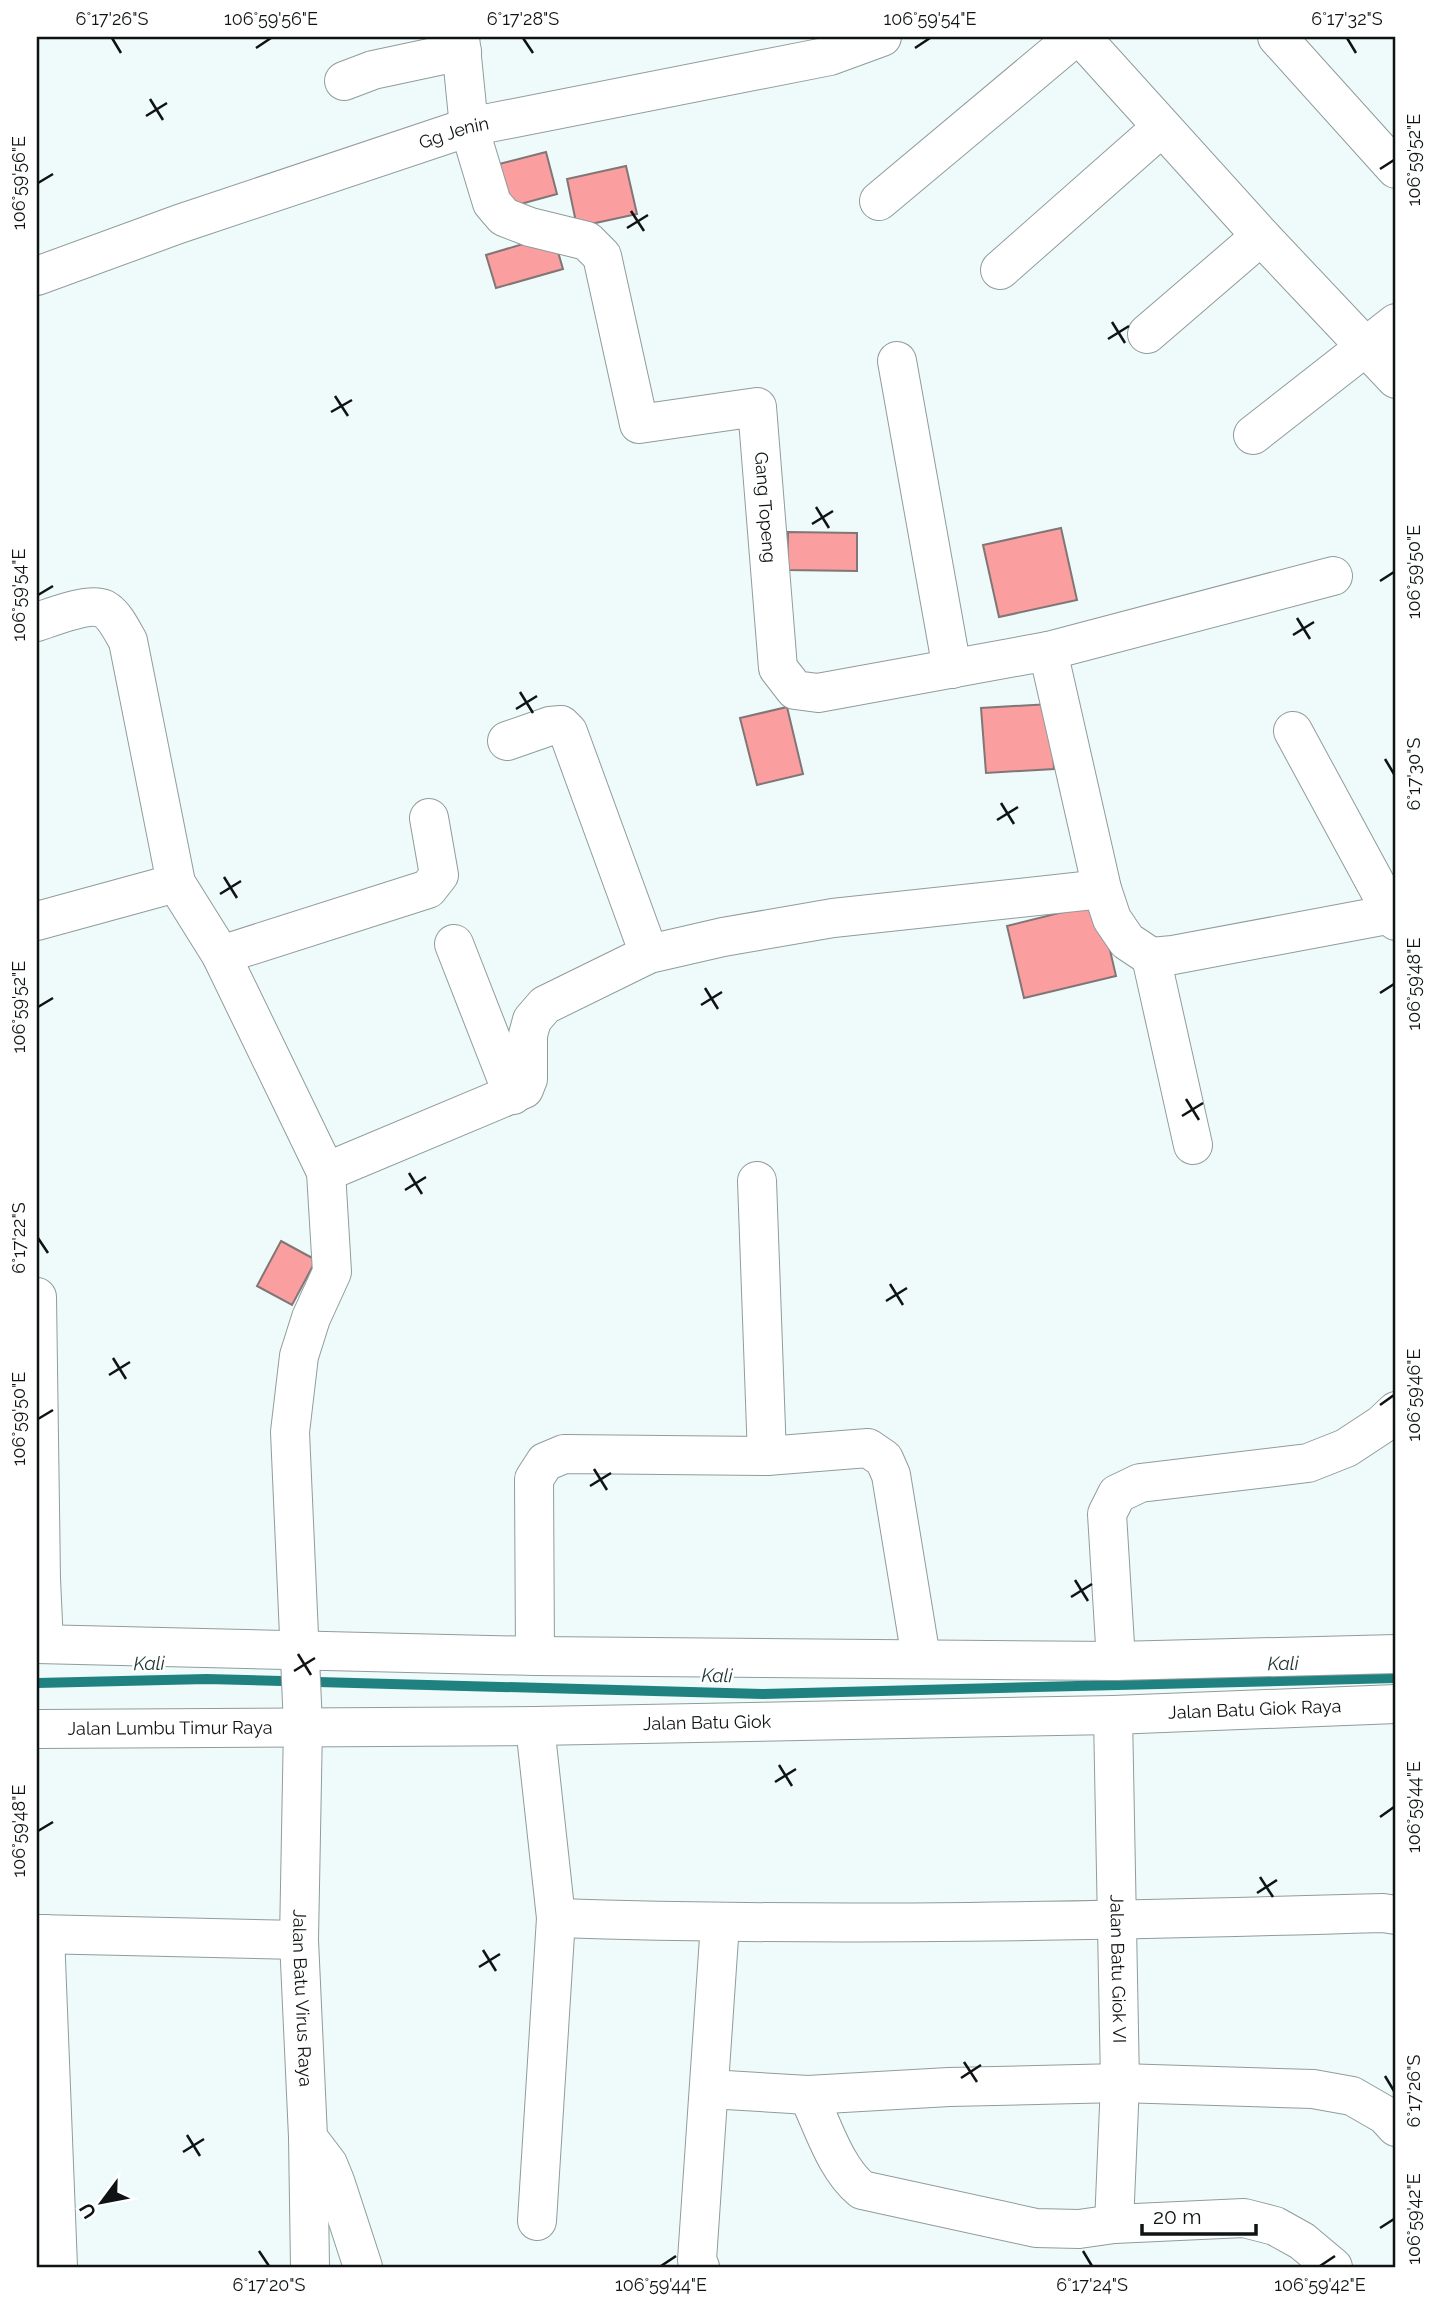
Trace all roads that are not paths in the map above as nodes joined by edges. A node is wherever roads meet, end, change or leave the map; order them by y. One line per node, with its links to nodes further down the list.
1 (882, 37): 7 (street, Gg Jenin)
2 (1075, 37): 10 (street)
3 (1081, 37): 8 (street)
4 (1277, 37): 9 (street)
5 (461, 44): 6 (street); 7 (street, Gang Topeng)
6 (344, 81)
7 (469, 127): 13 (street, Gg Jenin); 23 (street, Gang Topeng)
8 (1162, 127): 11 (street); 12 (street)
9 (1396, 168)
10 (879, 201)
11 (1261, 236): 15 (street); 16 (street)
12 (1000, 270)
13 (37, 276)
14 (1396, 323): 16 (street)
15 (1147, 334)
16 (1365, 346): 18 (street); 19 (street)
17 (897, 361): 23 (street)
18 (1396, 379)
19 (1253, 435)
20 (1333, 576): 22 (street, Gang Topeng)
21 (37, 622): 27 (street)
22 (1048, 651): 23 (street, Gang Topeng); 28 (street)
23 (952, 669)
24 (1293, 731): 29 (street)
25 (507, 741): 32 (street)
26 (429, 818): 33 (street)
27 (176, 883): 30 (street); 33 (street)
28 (1102, 889): 32 (street); 34 (street)
29 (1394, 917): 34 (street)
30 (37, 920)
31 (454, 944): 35 (street)
32 (649, 954): 35 (street)
33 (221, 955): 37 (street)
34 (1151, 957): 36 (street)
35 (513, 1095): 37 (street)
36 (1193, 1145)
37 (326, 1172): 45 (street)
38 (757, 1181): 42 (street)
39 (37, 1297): 41 (street)
40 (1396, 1411): 48 (street)
41 (39, 1456): 43 (street)
42 (768, 1456): 46 (street); 47 (street)
43 (40, 1644): 45 (street)
44 (1396, 1654): 48 (street)
45 (299, 1656): 46 (street); 51 (street, Jalan Batu Virus Raya)
46 (535, 1656): 47 (street)
47 (920, 1658): 48 (street)
48 (1116, 1661)
49 (1396, 1704): 50 (street, Jalan Batu Giok Raya)
50 (1113, 1714): 52 (street, Jalan Batu Giok); 56 (street, Jalan Batu Giok VI)
51 (302, 1715): 52 (street, Jalan Batu Giok); 53 (street, Jalan Lumbu Timur Raya); 59 (street, Jalan Batu Virus Raya)
52 (535, 1726): 55 (street)
53 (37, 1729)
54 (1396, 1915): 56 (street)
55 (556, 1919): 57 (street); 65 (street)
56 (1117, 1920): 57 (street); 60 (street, Jalan Batu Giok VI)
57 (720, 1923): 61 (street)
58 (41, 1934): 59 (street); 67 (street)
59 (299, 1940): 64 (street, Jalan Batu Virus Raya)
60 (1120, 2084): 62 (street); 63 (street); 66 (street, Jalan Batu Giok VI)
61 (709, 2089): 62 (street); 70 (street)
62 (808, 2095): 66 (street)
63 (1396, 2127)
64 (308, 2137): 68 (street, Jalan Batu Virus Raya); 69 (street)
65 (537, 2221)
66 (1114, 2224): 71 (street)
67 (58, 2267)
68 (310, 2267)
69 (363, 2267)
70 (700, 2267)
71 (1333, 2267)

